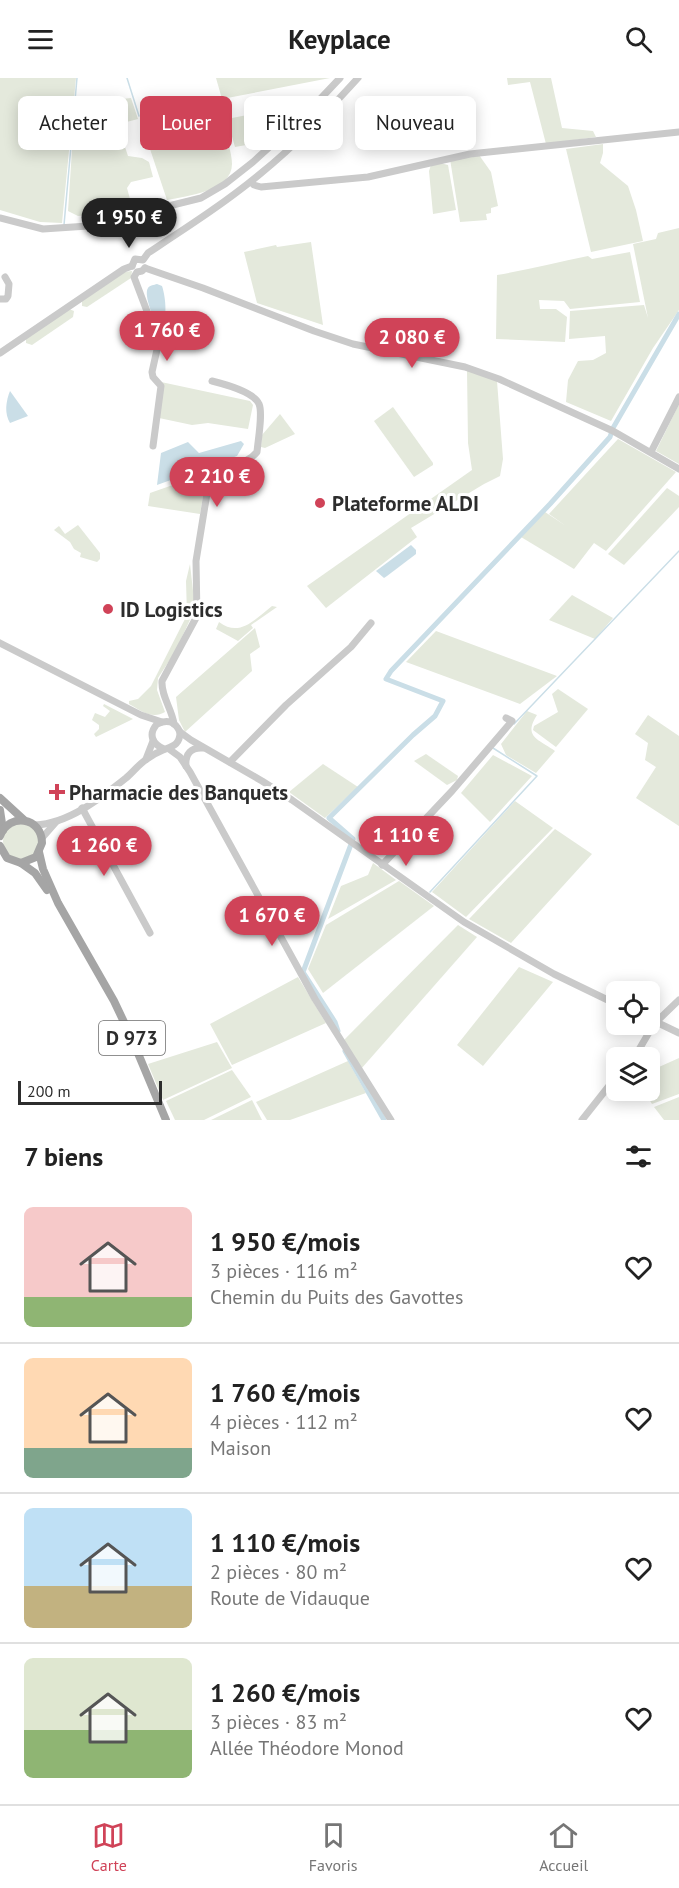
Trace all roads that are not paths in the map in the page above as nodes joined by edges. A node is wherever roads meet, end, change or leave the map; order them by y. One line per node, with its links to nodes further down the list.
1 (340, 78): 5 (street)
2 (358, 78): 4 (street)
3 (679, 132): 4 (street)
4 (251, 182): 6 (street)
5 (0, 218)
6 (143, 260): 7 (street); 8 (street)
7 (145, 268): 8 (street); 15 (street)
8 (135, 269): 11 (street); 14 (street)
9 (5, 277): 10 (street)
10 (0, 299)
11 (0, 353)
12 (212, 381): 19 (street)
13 (679, 398): 15 (street)
14 (153, 446)
15 (651, 452): 16 (street)
16 (679, 469)
17 (371, 623): 32 (street)
18 (0, 643): 20 (street)
19 (170, 705): 22 (street); 23 (street)
20 (141, 715): 22 (street); 25 (street)
21 (506, 718): 46 (street)
22 (162, 721): 23 (street); 25 (street)
23 (174, 724): 24 (street)
24 (180, 732): 26 (street); 27 (street)
25 (153, 737): 28 (street); 31 (street)
26 (191, 740): 27 (street); 29 (street)
27 (178, 743): 28 (street); 30 (street)
28 (166, 749): 30 (street); 31 (street)
29 (206, 749): 32 (street); 33 (street)
30 (180, 757): 33 (street)
31 (146, 759): 35 (street)
32 (230, 762): 46 (street)
33 (186, 766): 56 (street)
34 (0, 798): 37 (main road)
35 (82, 808): 38 (street); 48 (street)
36 (1, 817): 40 (main road)
37 (25, 820): 39 (main road); 40 (main road)
38 (56, 822): 39 (street); 41 (street)
39 (35, 825): 41 (main road)
40 (1, 833)
41 (42, 838): 43 (main road)
42 (0, 846): 44 (main road)
43 (39, 852): 45 (main road); 47 (main road, D 973)
44 (4, 858): 45 (main road)
45 (21, 863): 47 (main road, D 973)
46 (382, 865): 49 (street)
47 (58, 903): 55 (main road, D 973)
48 (150, 933)
49 (606, 999)
50 (679, 1000): 51 (street)
51 (660, 1017)
52 (660, 1024): 53 (street)
53 (679, 1033)
54 (606, 1090): 57 (street)
55 (164, 1118)
56 (391, 1120)
57 (582, 1120)

